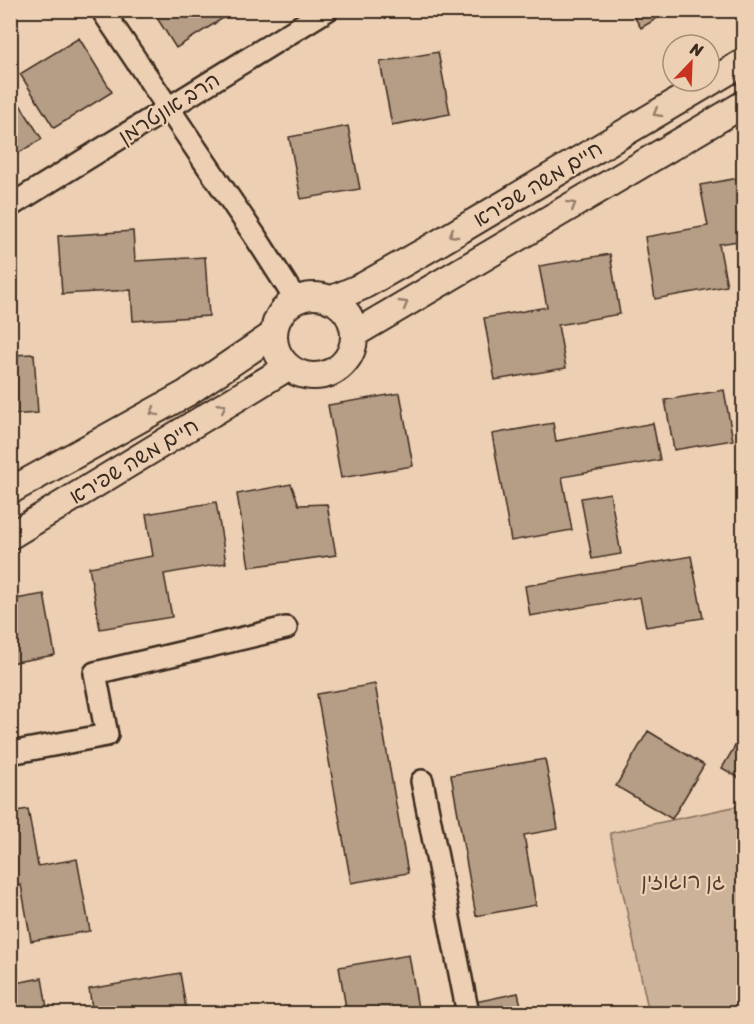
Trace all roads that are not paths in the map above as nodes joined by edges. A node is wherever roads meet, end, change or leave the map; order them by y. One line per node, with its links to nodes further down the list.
1 (102, 10): 5 (street)
2 (327, 10): 5 (street, הרב אונטרמן)
3 (744, 62): 8 (street, חיים משה שפירא, one-way to 8)
4 (744, 104): 10 (street, חיים משה שפירא, one-way to 4)
5 (170, 108): 6 (street, הרב אונטרמן); 7 (street)
6 (10, 206)
7 (296, 300): 8 (street); 9 (street)
8 (330, 300): 10 (street)
9 (274, 334): 11 (street); 12 (street, חיים משה שפירא, one-way to 12)
10 (354, 334): 11 (street)
11 (288, 367): 13 (street, חיים משה שפירא, one-way to 11)
12 (10, 491)
13 (10, 536)
14 (286, 628): 15 (street)
15 (10, 753)
16 (422, 781): 17 (street)
17 (468, 1014)

